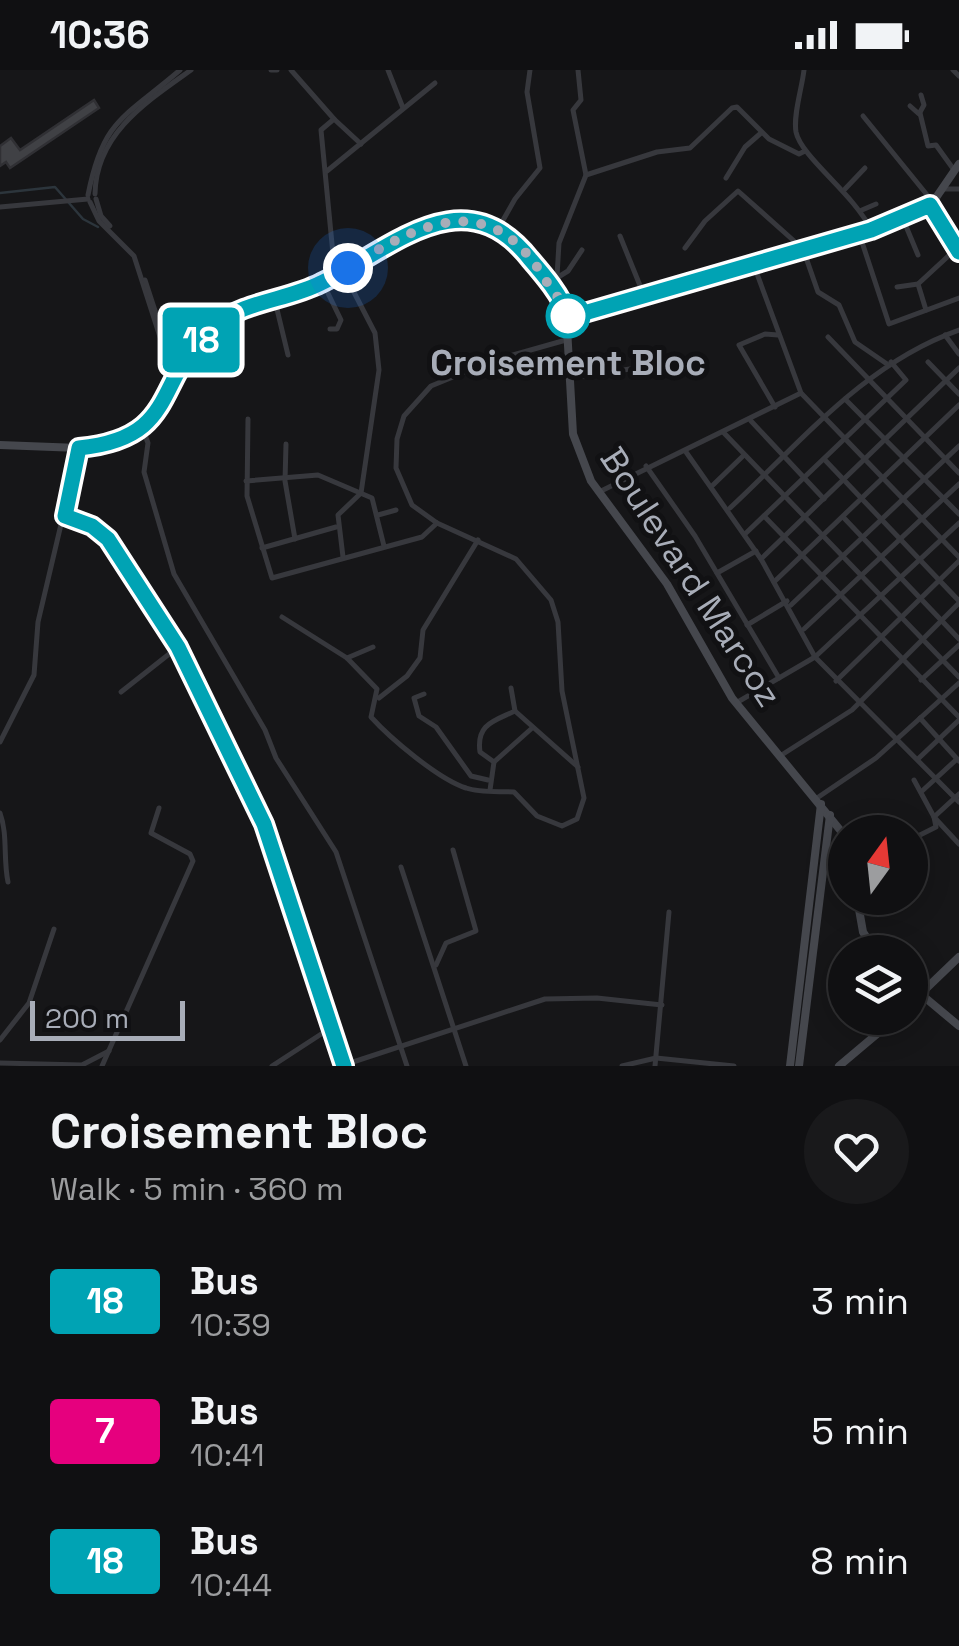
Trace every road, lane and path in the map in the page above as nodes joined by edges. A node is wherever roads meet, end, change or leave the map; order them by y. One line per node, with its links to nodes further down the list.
1 (180, 70): 28 (street)
2 (191, 70): 28 (street)
3 (291, 70): 16 (street)
4 (388, 70): 13 (street)
5 (530, 70): 34 (street)
6 (578, 70): 23 (street)
7 (804, 70): 19 (street)
8 (954, 70): 9 (street)
9 (959, 76)
10 (435, 83): 13 (street)
11 (921, 95): 14 (street)
12 (910, 106): 14 (street)
13 (403, 108): 18 (street)
14 (920, 113): 20 (street)
15 (863, 116): 29 (street)
16 (334, 120): 18 (street); 22 (street)
17 (762, 132): 19 (street); 23 (street); 24 (street)
18 (362, 144): 22 (street)
19 (805, 151): 27 (street)
20 (956, 167): 25 (main road)
21 (865, 168): 27 (street)
22 (327, 172): 44 (street)
23 (586, 174): 45 (street)
24 (726, 178)
25 (939, 188): 26 (street); 29 (main road)
26 (959, 188)
27 (846, 190): 32 (street)
28 (92, 198): 31 (street); 67 (street)
29 (931, 203): 33 (main road); 38 (main road)
30 (876, 204): 32 (street)
31 (0, 207)
32 (862, 210): 35 (street)
33 (903, 219): 35 (main road); 42 (street)
34 (498, 230): 44 (main road); 47 (main road)
35 (871, 230): 36 (main road)
36 (859, 233): 40 (main road); 53 (street)
37 (620, 236): 50 (street)
38 (957, 244): 48 (street)
39 (685, 248): 40 (street)
40 (803, 249): 43 (main road); 63 (street)
41 (582, 250): 45 (street)
42 (918, 255)
43 (752, 263): 50 (main road); 57 (street)
44 (339, 273): 46 (main road); 110 (street)
45 (557, 276): 47 (street)
46 (322, 283): 52 (main road); 55 (street)
47 (547, 284): 54 (main road)
48 (918, 284): 49 (street); 53 (street)
49 (897, 287)
50 (644, 296): 54 (main road)
51 (959, 298): 53 (street)
52 (275, 301): 62 (street); 67 (main road)
53 (926, 311)
54 (568, 316): 60 (main road, Boulevard Marcoz)
55 (330, 328)
56 (959, 330): 58 (street)
57 (778, 334): 71 (street); 76 (street)
58 (945, 335): 61 (street); 63 (street)
59 (828, 337): 69 (street)
60 (566, 340): 68 (main road, Boulevard Marcoz); 126 (street)
61 (959, 354)
62 (288, 355)
63 (889, 362): 69 (street); 73 (street)
64 (928, 362): 70 (street)
65 (959, 368): 70 (street)
66 (630, 370): 68 (street)
67 (173, 372): 82 (main road)
68 (568, 378): 109 (main road, Boulevard Marcoz)
69 (866, 378): 73 (street); 74 (street)
70 (946, 381): 72 (street); 80 (street)
71 (801, 393): 76 (street); 79 (street)
72 (959, 394)
73 (888, 398): 77 (street); 80 (street)
74 (845, 399): 77 (street); 79 (street)
75 (959, 405): 84 (street)
76 (776, 407): 81 (street)
77 (864, 418): 85 (street); 86 (street)
78 (248, 419): 105 (street)
79 (826, 419): 85 (street); 93 (street)
80 (908, 419): 84 (street); 86 (street)
81 (751, 420): 83 (street); 93 (street)
82 (143, 430): 90 (main road); 227 (street)
83 (724, 433): 91 (street); 92 (street)
84 (924, 437): 95 (street); 97 (street)
85 (845, 439): 94 (street); 96 (street)
86 (884, 440): 94 (street); 95 (street)
87 (286, 444): 106 (street)
88 (0, 445): 90 (main road)
89 (959, 446): 97 (street)
90 (79, 448): 119 (street)
91 (686, 452): 98 (street); 108 (street)
92 (744, 455): 100 (street); 108 (street)
93 (785, 457): 100 (street); 101 (street)
94 (864, 458): 103 (street); 104 (street)
95 (903, 458): 102 (street); 104 (street)
96 (824, 459): 101 (street); 103 (street)
97 (945, 459): 99 (street); 102 (street)
98 (646, 466): 109 (street); 147 (street)
99 (959, 473)
100 (764, 477): 111 (street); 116 (street)
101 (805, 478): 111 (street); 112 (street)
102 (924, 479): 114 (street); 115 (street)
103 (844, 480): 112 (street); 113 (street)
104 (884, 480): 113 (street); 114 (street)
105 (246, 481): 106 (street); 138 (street)
106 (285, 481): 110 (street); 133 (street)
107 (959, 484): 115 (street)
108 (713, 485): 116 (street)
109 (599, 492): 183 (main road, Boulevard Marcoz)
110 (361, 493): 120 (street); 128 (street)
111 (783, 498): 121 (street); 123 (street)
112 (824, 499): 123 (street)
113 (863, 500): 122 (street); 125 (street)
114 (904, 500): 124 (street); 125 (street)
115 (945, 500): 118 (street); 124 (street)
116 (730, 508): 129 (street)
117 (396, 510): 120 (street)
118 (959, 514)
119 (65, 516): 167 (street); 190 (street)
120 (378, 516): 137 (street)
121 (764, 516): 129 (street); 130 (street)
122 (844, 518): 131 (street); 132 (street)
123 (804, 519): 130 (street); 131 (street)
124 (924, 520): 134 (street); 136 (street)
125 (882, 521): 132 (street); 136 (street)
126 (438, 523): 135 (street); 137 (street)
127 (959, 523): 134 (street)
128 (336, 528): 133 (street); 140 (street)
129 (745, 534): 139 (street)
130 (783, 538): 141 (street); 144 (street)
131 (823, 538): 141 (street); 142 (street)
132 (863, 538): 142 (street); 143 (street)
133 (295, 539): 138 (street)
134 (942, 539): 145 (street); 146 (street)
135 (478, 540): 180 (street); 195 (street)
136 (902, 542): 143 (street); 146 (street)
137 (384, 546): 140 (street)
138 (262, 548): 140 (street)
139 (756, 552): 144 (street); 147 (street)
140 (343, 557)
141 (804, 557): 149 (street); 152 (street)
142 (843, 558): 148 (street); 149 (street)
143 (882, 558): 148 (street); 150 (street)
144 (762, 559): 152 (street)
145 (959, 559): 151 (street)
146 (921, 561): 150 (street); 151 (street)
147 (717, 573): 162 (street)
148 (863, 576): 153 (street); 154 (street)
149 (822, 578): 154 (street); 157 (street)
150 (902, 579): 153 (street); 155 (street)
151 (939, 580): 155 (street); 156 (street)
152 (774, 582): 157 (street)
153 (882, 597): 159 (street); 160 (street)
154 (842, 598): 159 (street); 163 (street)
155 (921, 599): 160 (street); 161 (street)
156 (959, 602): 161 (street)
157 (789, 603): 162 (street); 163 (street)
158 (282, 617): 170 (street)
159 (860, 617): 165 (street); 169 (street)
160 (903, 618): 164 (street); 165 (street)
161 (941, 620): 164 (street); 166 (street)
162 (747, 624): 173 (street)
163 (804, 630): 169 (street)
164 (922, 638): 171 (street); 172 (street)
165 (881, 639): 171 (street); 176 (street)
166 (959, 642): 172 (street)
167 (178, 647): 178 (street); 222 (street)
168 (373, 648): 170 (street)
169 (815, 657): 173 (street); 176 (street)
170 (347, 658): 180 (street)
171 (900, 658): 174 (street); 181 (street)
172 (944, 660): 174 (street); 175 (street)
173 (778, 678): 183 (street)
174 (922, 680): 182 (street)
175 (959, 680): 182 (street)
176 (836, 681): 181 (street)
177 (511, 688): 184 (street)
178 (121, 692)
179 (424, 694): 197 (street)
180 (378, 698): 199 (street)
181 (860, 698): 188 (street); 191 (street)
182 (942, 700): 185 (street); 186 (street)
183 (736, 703): 191 (main road, Boulevard Marcoz)
184 (515, 711): 187 (street); 194 (street)
185 (920, 718): 188 (street); 189 (street)
186 (959, 719): 189 (street)
187 (531, 730): 194 (street); 195 (street)
188 (898, 737): 192 (street); 202 (street)
189 (938, 740): 192 (street); 193 (street)
190 (0, 742)
191 (780, 756): 202 (main road, Boulevard Marcoz)
192 (919, 758): 196 (street)
193 (958, 759): 196 (street)
194 (494, 762): 197 (street)
195 (578, 767): 199 (street)
196 (937, 778): 200 (street); 201 (street)
197 (488, 780): 199 (street)
198 (914, 780): 200 (street)
199 (490, 790)
200 (921, 792): 206 (street)
201 (958, 798): 206 (street)
202 (819, 801): 205 (main road, Boulevard Marcoz); 211 (main road)
203 (159, 808): 228 (street)
204 (0, 813): 213 (street)
205 (830, 814)
206 (934, 817): 207 (street); 208 (street)
207 (928, 834)
208 (958, 839)
209 (828, 841): 211 (main road)
210 (453, 850): 218 (street)
211 (821, 862): 215 (main road)
212 (401, 867): 218 (street)
213 (8, 882)
214 (669, 912): 221 (street)
215 (814, 917): 238 (main road); 239 (main road)
216 (54, 929): 226 (street)
217 (959, 957): 219 (main road)
218 (435, 967): 224 (street)
219 (928, 987)
220 (928, 1001): 223 (main road)
221 (662, 1005): 224 (street); 229 (street)
222 (332, 1026): 231 (street); 233 (street)
223 (959, 1026)
224 (454, 1030): 227 (street); 235 (street)
225 (876, 1035): 240 (main road)
226 (0, 1040)
227 (402, 1048): 231 (street); 234 (street)
228 (110, 1050): 230 (street); 232 (street)
229 (655, 1062): 236 (street); 237 (street)
230 (0, 1063)
231 (344, 1065)
232 (102, 1066)
233 (272, 1066)
234 (407, 1066)
235 (466, 1066)
236 (622, 1066)
237 (734, 1066)
238 (790, 1066)
239 (799, 1066)
240 (839, 1066)

